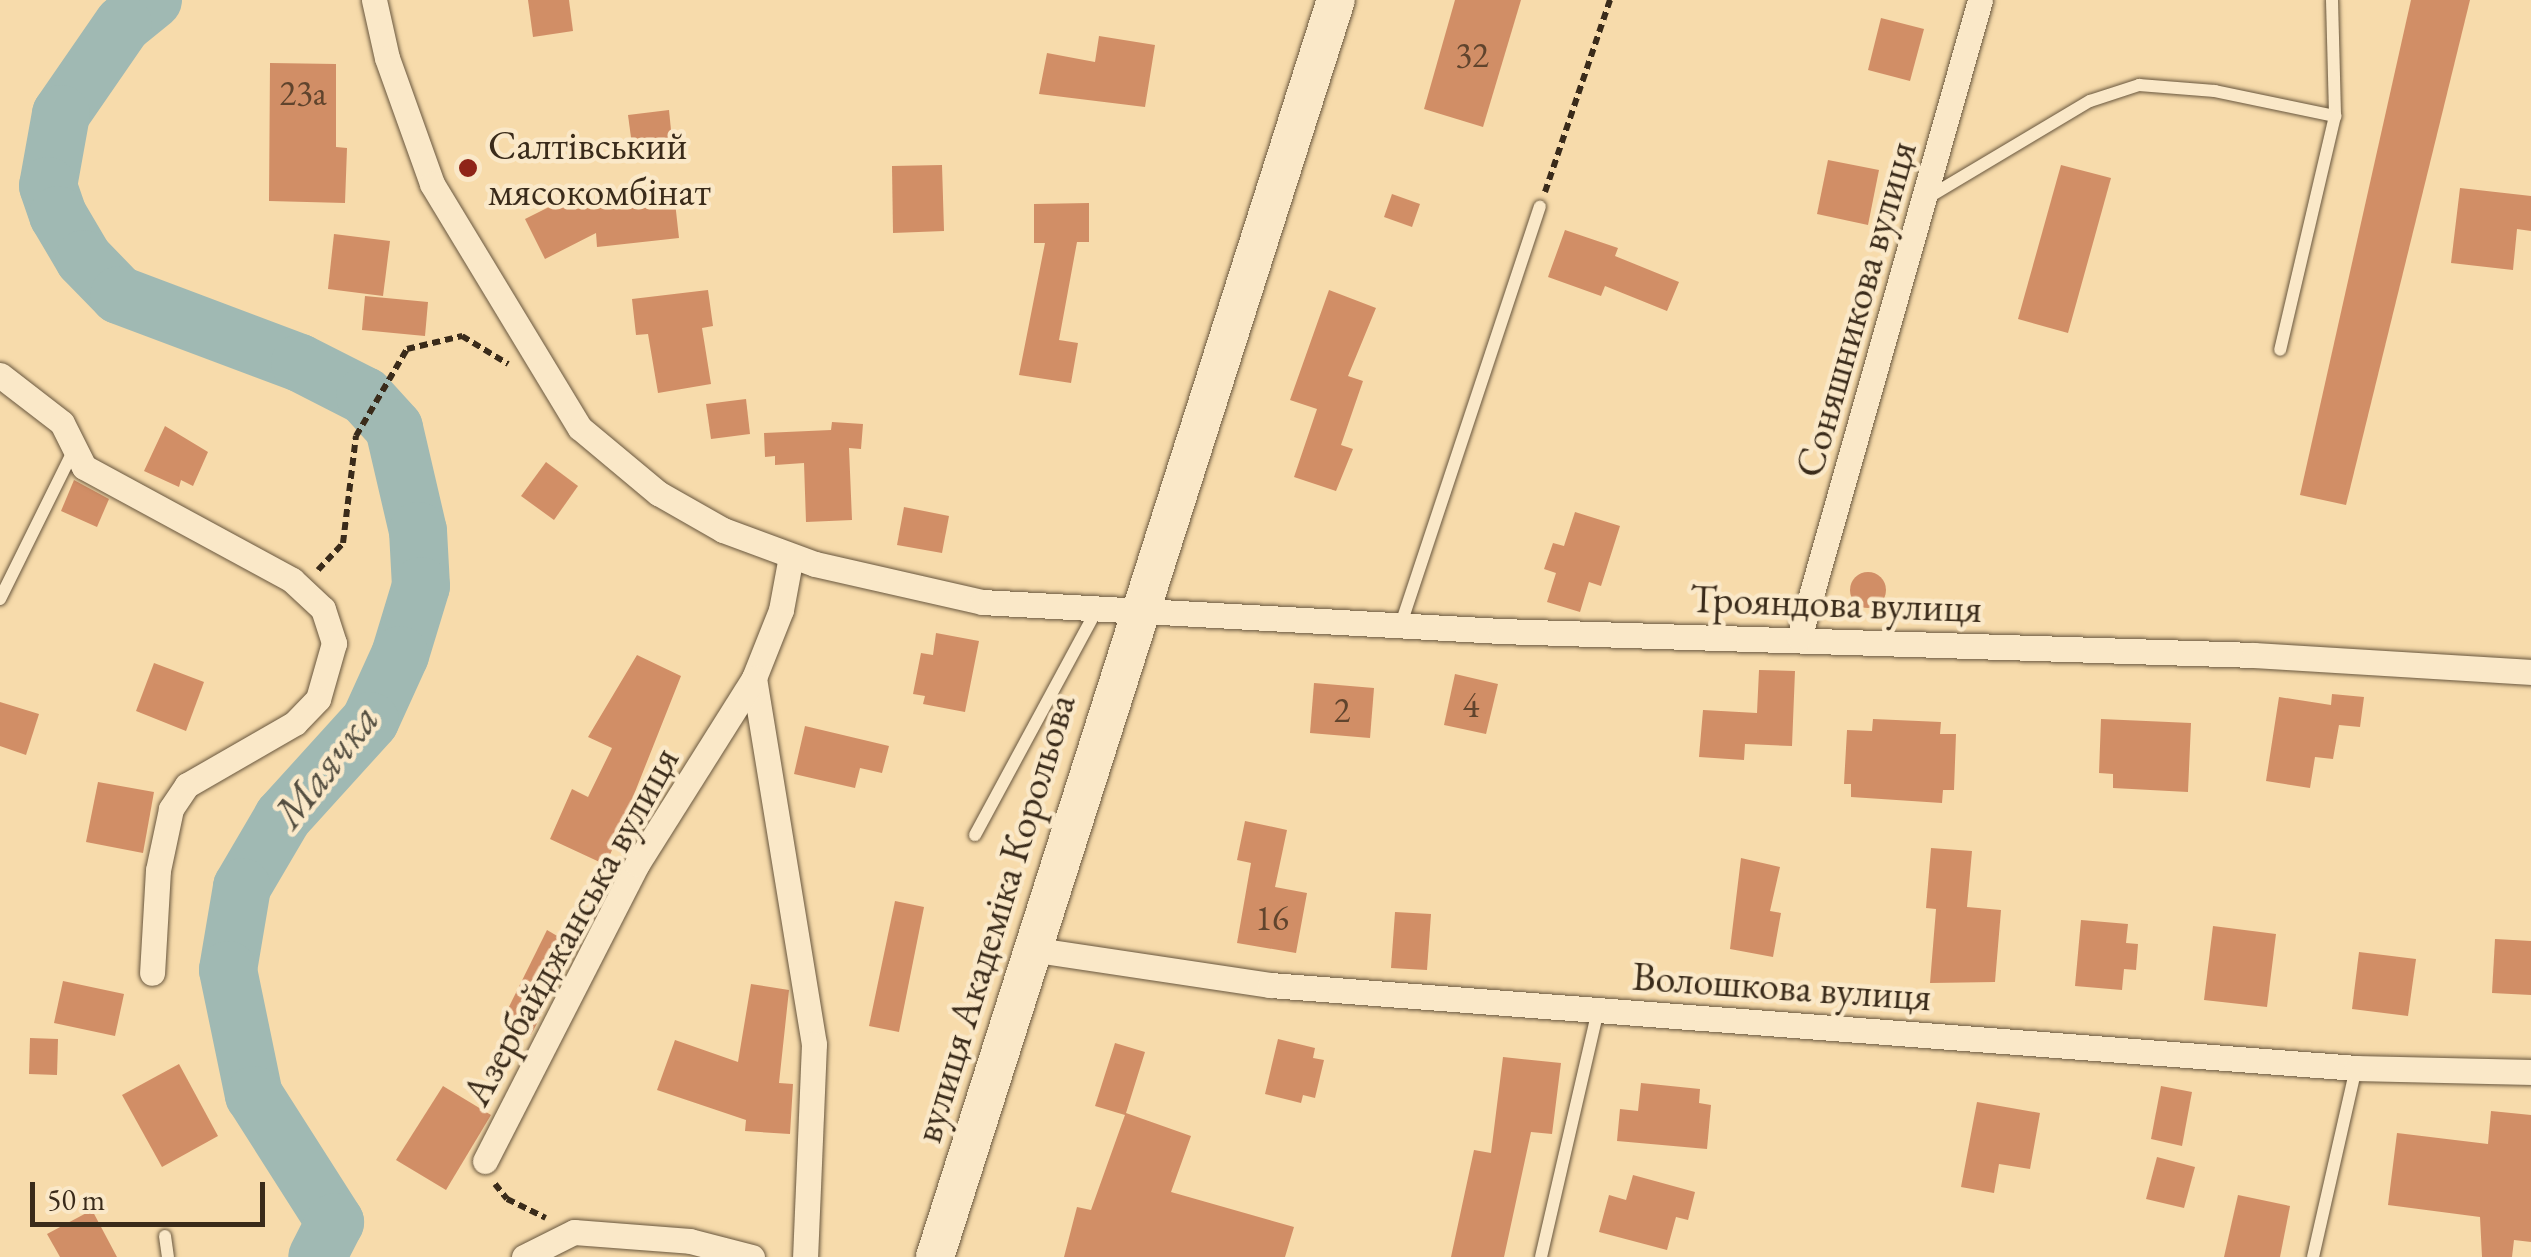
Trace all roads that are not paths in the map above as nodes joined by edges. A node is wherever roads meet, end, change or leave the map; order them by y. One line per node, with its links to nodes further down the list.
1 (374, 0): 11 (street)
2 (1336, 0): 13 (main road, вулиця Академіка Корольова)
3 (1980, 0): 6 (street, Соняшникова вулиця)
4 (2332, 0): 5 (lane)
5 (2335, 116): 6 (lane); 8 (lane)
6 (1928, 198): 16 (street, Соняшникова вулиця)
7 (1540, 208): 15 (lane)
8 (2280, 350)
9 (0, 374): 10 (street)
10 (74, 448): 12 (lane); 21 (street)
11 (791, 556): 14 (street); 18 (street, Азербайджанська вулиця)
12 (0, 599)
13 (1139, 606): 14 (street); 15 (street, Трояндова вулиця); 20 (main road, вулиця Академіка Корольова)
14 (1098, 608): 19 (lane)
15 (1400, 627): 16 (street, Трояндова вулиця)
16 (1799, 638): 17 (street, Трояндова вулиця)
17 (2531, 672)
18 (754, 678): 25 (street, Азербайджанська вулиця); 30 (street)
19 (975, 835)
20 (1030, 949): 22 (street, Волошкова вулиця); 31 (main road, вулиця Академіка Корольова)
21 (152, 972)
22 (1598, 1010): 23 (street, Волошкова вулиця); 32 (lane)
23 (2356, 1068): 24 (street, Волошкова вулиця); 33 (lane)
24 (2531, 1072)
25 (485, 1160)
26 (165, 1236): 27 (lane)
27 (168, 1257)
28 (524, 1257): 29 (street)
29 (752, 1257)
30 (806, 1257)
31 (935, 1257)
32 (1541, 1257)
33 (2313, 1257)

